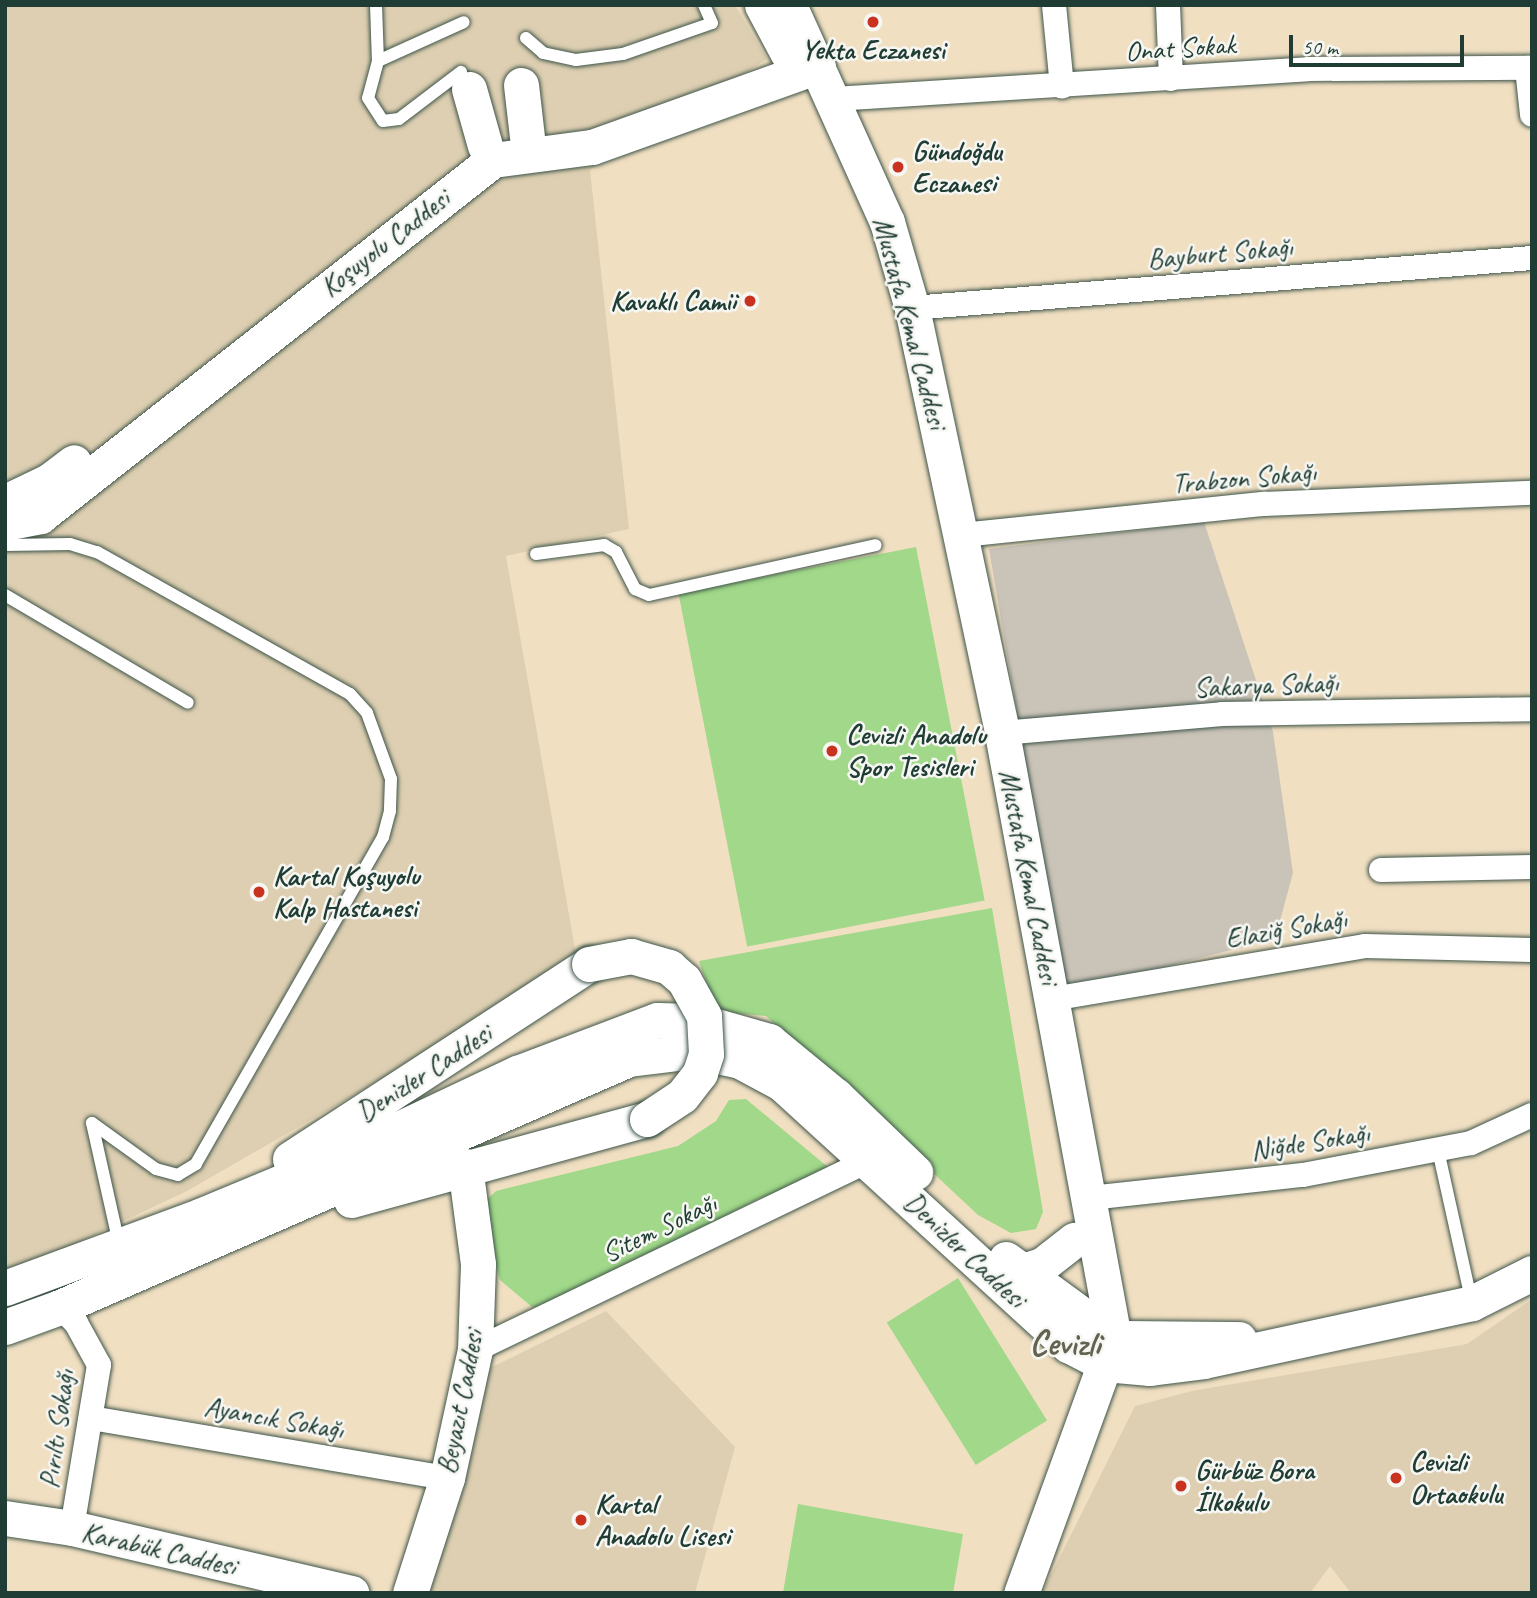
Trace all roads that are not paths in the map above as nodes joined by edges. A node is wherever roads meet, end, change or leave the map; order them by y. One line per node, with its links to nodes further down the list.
1 (376, 5): 9 (lane)
2 (704, 5): 8 (lane)
3 (762, 5): 10 (street, Mustafa Kemal Caddesi)
4 (789, 5): 10 (street, Mustafa Kemal Caddesi)
5 (1054, 5): 15 (street)
6 (1168, 5): 12 (street)
7 (464, 22): 9 (lane)
8 (526, 38)
9 (378, 61): 13 (lane)
10 (805, 62): 16 (street, Mustafa Kemal Caddesi); 18 (street, Koşuyolu Caddesi); 24 (street, Koşuyolu Caddesi); 25 (street, Mustafa Kemal Caddesi)
11 (1529, 68): 12 (street, Onat Sokak); 17 (street)
12 (1171, 79): 15 (street, Onat Sokak)
13 (465, 80): 19 (street)
14 (521, 85): 18 (street)
15 (1062, 87): 16 (street, Onat Sokak)
16 (834, 99): 21 (street, Mustafa Kemal Caddesi)
17 (1532, 114)
18 (527, 137): 19 (street, Koşuyolu Caddesi)
19 (485, 146): 23 (street, Koşuyolu Caddesi)
20 (1532, 258): 21 (street, Bayburt Sokağı)
21 (912, 308): 25 (street, Mustafa Kemal Caddesi)
22 (1532, 493): 25 (street, Trabzon Sokağı)
23 (5, 502)
24 (5, 523)
25 (951, 537): 32 (street, Mustafa Kemal Caddesi)
26 (5, 545): 44 (lane)
27 (876, 545): 28 (lane)
28 (536, 554)
29 (5, 595): 30 (lane)
30 (188, 703)
31 (1532, 709): 32 (street, Sakarya Sokağı)
32 (991, 735): 36 (street, Mustafa Kemal Caddesi); 43 (street, Mustafa Kemal Caddesi)
33 (1532, 867): 34 (street)
34 (1381, 870)
35 (1532, 950): 36 (street, Elaziğ Sokağı)
36 (1052, 999): 41 (street, Mustafa Kemal Caddesi)
37 (1532, 1115): 38 (street, Niğde Sokağı)
38 (1438, 1150): 41 (street, Niğde Sokağı); 48 (lane)
39 (868, 1161): 42 (street, Denizler Caddesi); 51 (street, Denizler Caddesi); 52 (street, Sitem Sokağı)
40 (465, 1166): 42 (street, Denizler Caddesi); 42 (street, Denizler Caddesi, bridge); 52 (street, Beyazıt Caddesi)
41 (1090, 1198): 51 (street, Mustafa Kemal Caddesi)
42 (201, 1231): 44 (street, Denizler Caddesi); 45 (street, Denizler Caddesi); 49 (street, Denizler Caddesi)
43 (1074, 1240): 45 (street); 51 (street, Mustafa Kemal Caddesi)
44 (120, 1248): 47 (street, Denizler Caddesi)
45 (1020, 1272): 51 (street, Denizler Caddesi)
46 (1532, 1273): 48 (street)
47 (5, 1288)
48 (1472, 1303): 51 (street)
49 (60, 1307): 50 (street, Denizler Caddesi); 53 (street, Pırıltı Sokağı)
50 (5, 1327)
51 (1096, 1345): 59 (street)
52 (475, 1350): 54 (street, Beyazıt Caddesi)
53 (92, 1418): 54 (street, Ayancık Sokağı); 56 (street, Pırıltı Sokağı)
54 (447, 1478): 58 (street, Beyazıt Caddesi)
55 (5, 1518): 56 (street, Karabük Caddesi)
56 (72, 1528): 57 (street, Karabük Caddesi)
57 (352, 1593)
58 (410, 1593)
59 (1021, 1593)

